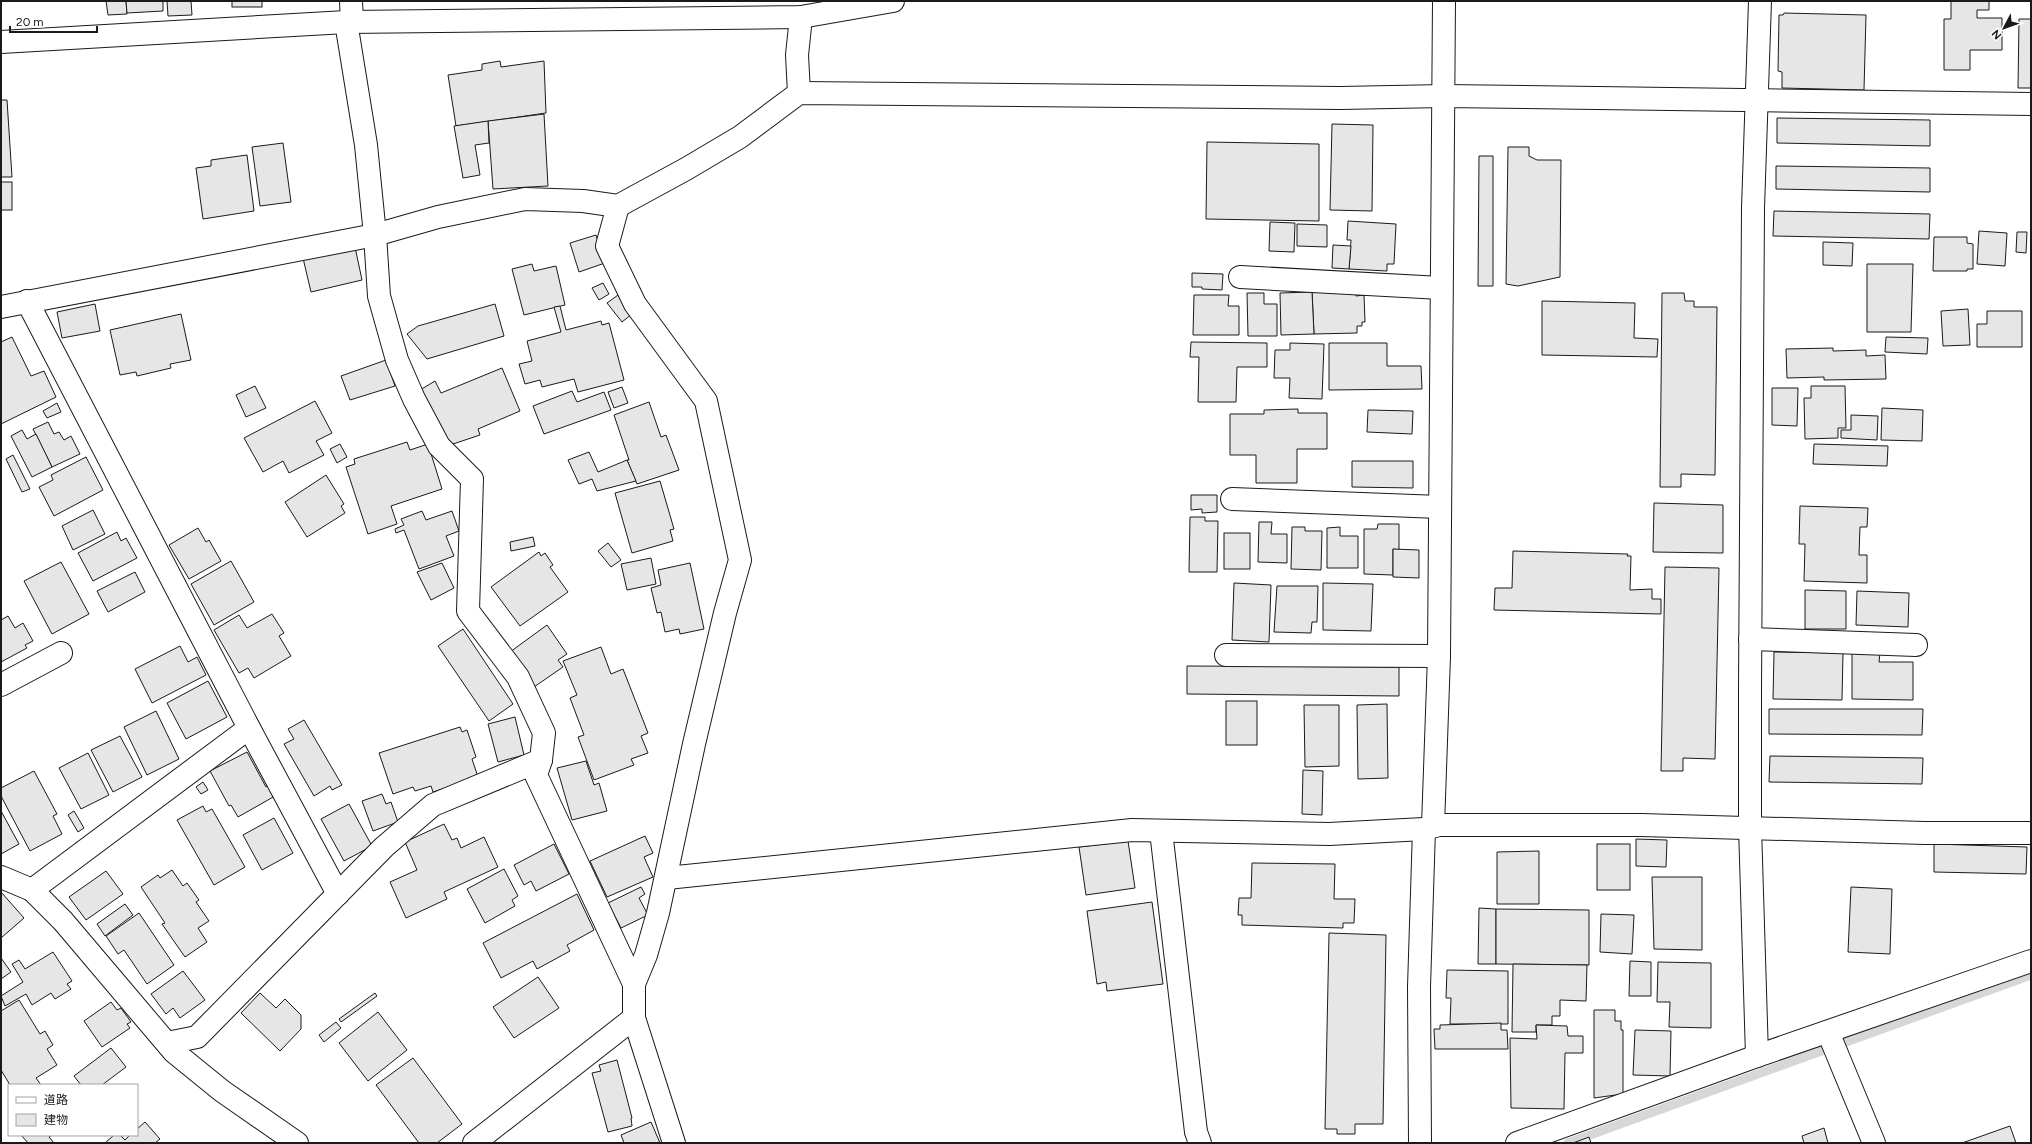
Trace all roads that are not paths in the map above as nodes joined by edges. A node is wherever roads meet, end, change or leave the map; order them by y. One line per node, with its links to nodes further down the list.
1 (893, 1): 5 (street)
2 (1444, 1): 8 (street)
3 (1760, 1): 9 (street)
4 (350, 15): 5 (street); 6 (street); 12 (street)
5 (801, 17): 7 (street)
6 (1, 42)
7 (799, 93): 8 (street); 11 (street)
8 (1444, 96): 9 (street); 14 (street)
9 (1756, 100): 10 (street); 19 (street)
10 (2031, 104)
11 (618, 206): 12 (street); 32 (street)
12 (375, 235): 15 (street); 26 (street)
13 (1240, 276): 14 (street)
14 (1441, 288): 18 (street)
15 (27, 301): 16 (street); 25 (street)
16 (1, 307)
17 (1232, 498): 18 (street)
18 (1440, 507): 23 (street)
19 (1750, 639): 20 (street); 27 (street)
20 (1916, 645)
21 (61, 653): 24 (street)
22 (1226, 655): 23 (street)
23 (1439, 656): 28 (street)
24 (1, 685)
25 (249, 728): 33 (street); 34 (street)
26 (541, 760): 34 (street); 36 (street)
27 (1750, 827): 28 (street); 30 (street); 40 (street)
28 (1429, 828): 29 (street); 45 (street)
29 (1161, 831): 32 (street); 44 (street)
30 (2031, 833)
31 (1, 877): 33 (street)
32 (667, 878): 36 (street)
33 (32, 890): 39 (street)
34 (338, 894): 39 (street)
35 (2031, 961): 38 (street)
36 (634, 984): 37 (street)
37 (634, 1018): 42 (street); 43 (street)
38 (1828, 1032): 40 (street); 47 (street)
39 (167, 1043): 41 (street)
40 (1757, 1056): 46 (street)
41 (298, 1143)
42 (474, 1143)
43 (674, 1143)
44 (1200, 1143)
45 (1420, 1143)
46 (1517, 1143)
47 (1874, 1143)

